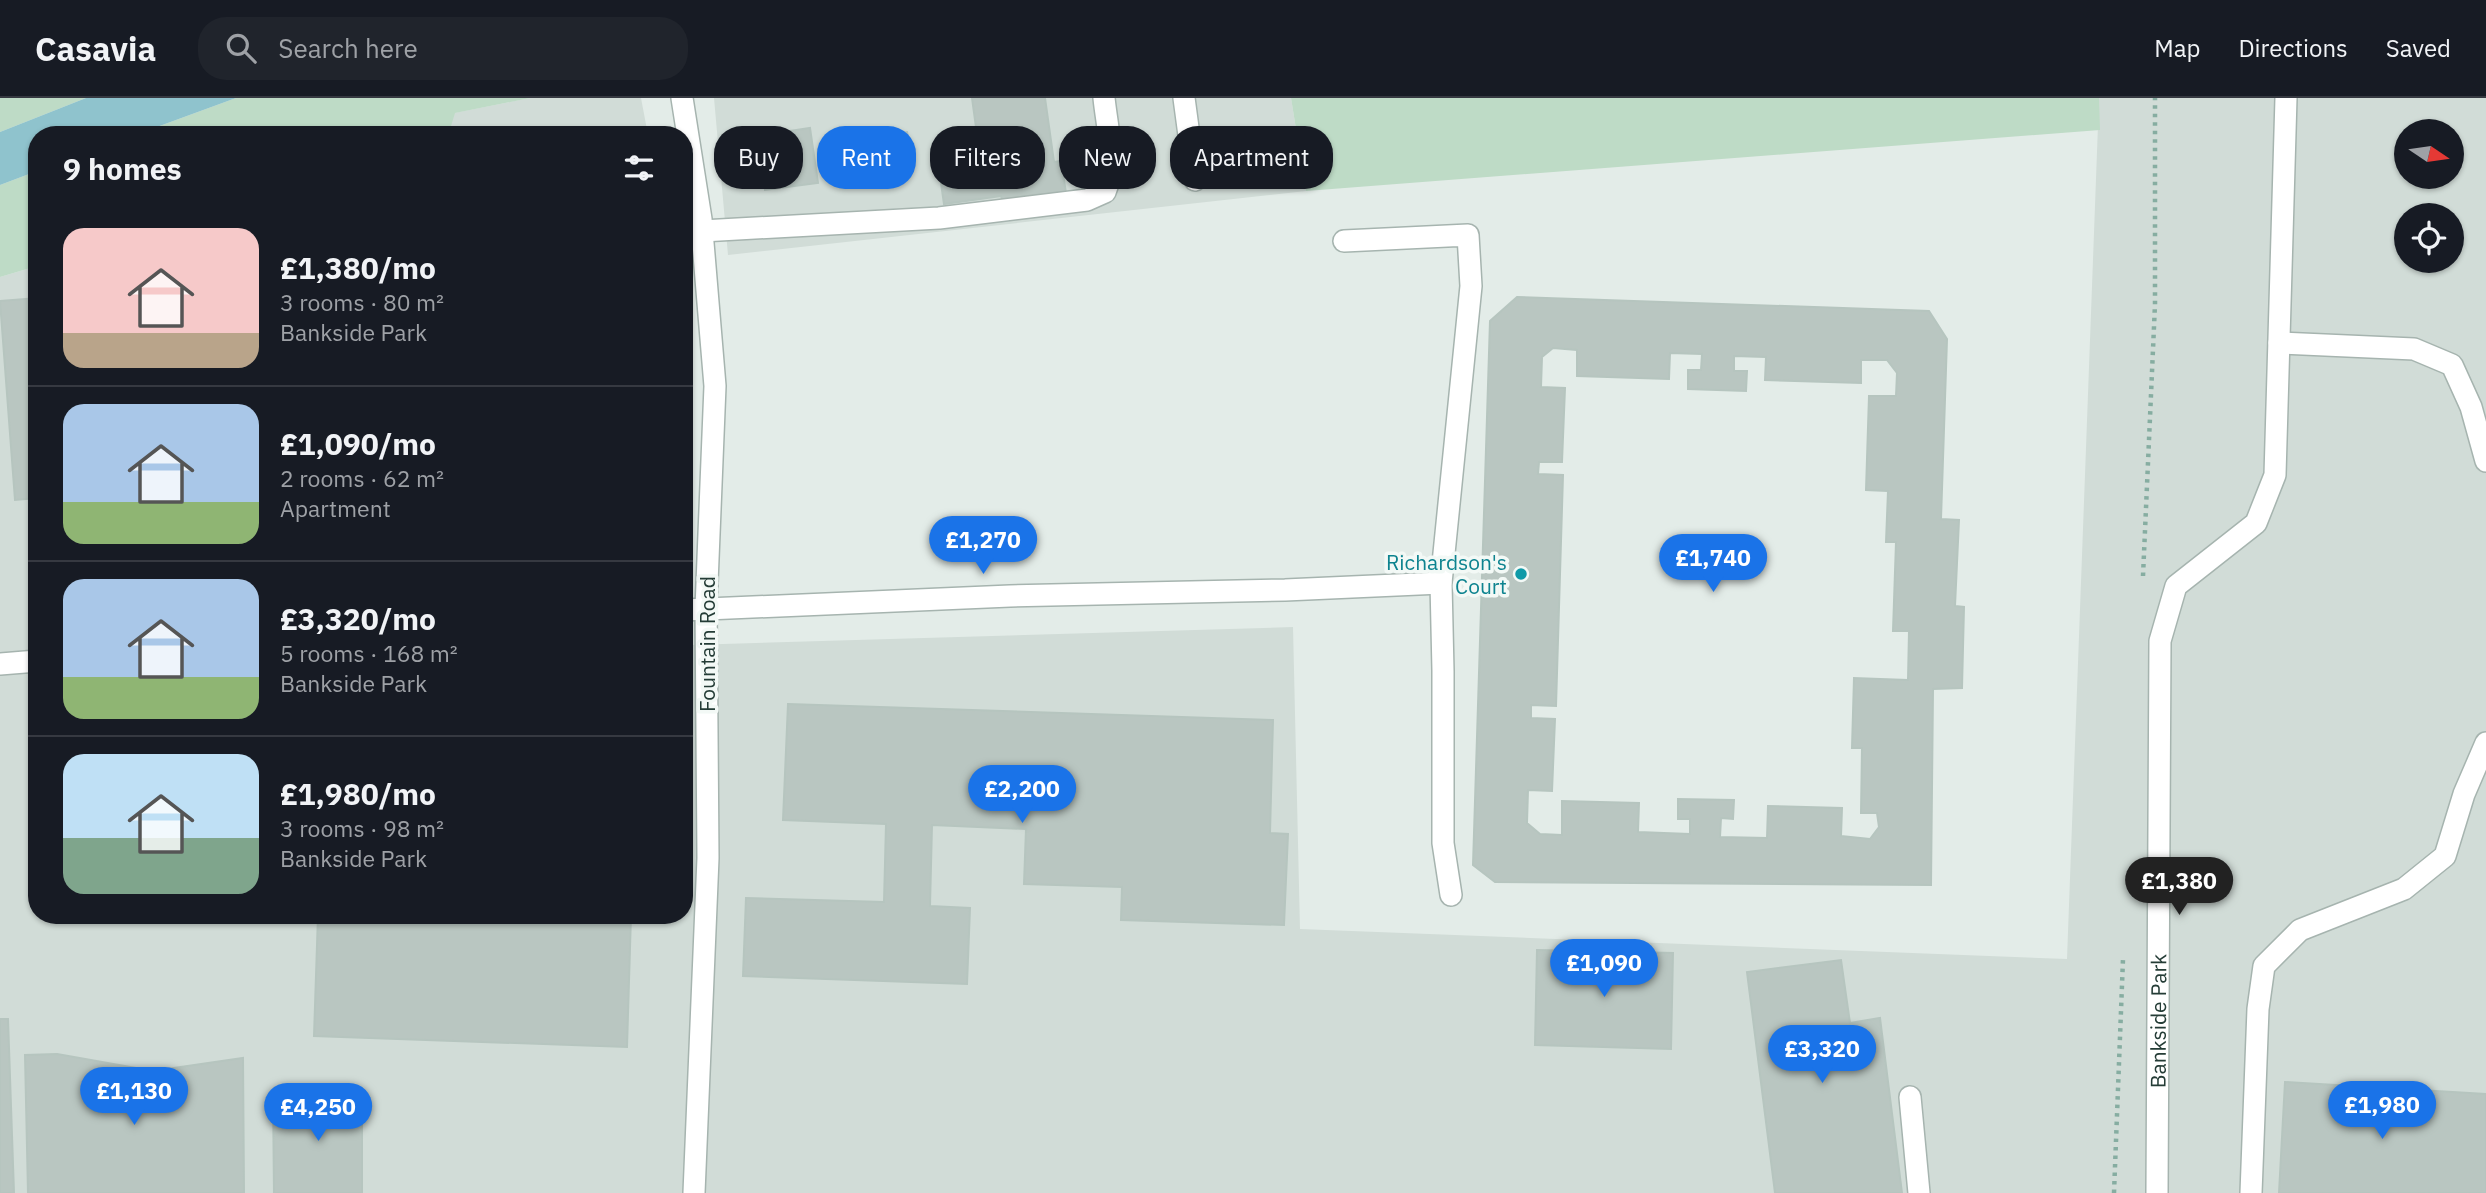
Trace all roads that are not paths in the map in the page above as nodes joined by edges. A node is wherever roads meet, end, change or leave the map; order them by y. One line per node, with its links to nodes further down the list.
1 (682, 98): 5 (street, Fountain Road)
2 (1104, 98): 8 (street)
3 (1184, 98): 6 (street)
4 (2286, 98): 10 (street, Bankside Park)
5 (686, 126)
6 (1188, 126)
7 (693, 171): 8 (street, Fountain Road)
8 (702, 231): 13 (street, Fountain Road)
9 (1344, 241): 12 (street)
10 (2279, 343): 11 (street); 22 (street, Bankside Park)
11 (2486, 461)
12 (1440, 583): 13 (street); 18 (street)
13 (706, 608): 14 (street); 20 (street, Fountain Road)
14 (693, 609)
15 (28, 662): 16 (street)
16 (0, 664)
17 (2486, 743): 23 (street)
18 (1451, 895)
19 (1910, 1097): 21 (street)
20 (694, 1193)
21 (1919, 1193)
22 (2157, 1193)
23 (2251, 1193)

